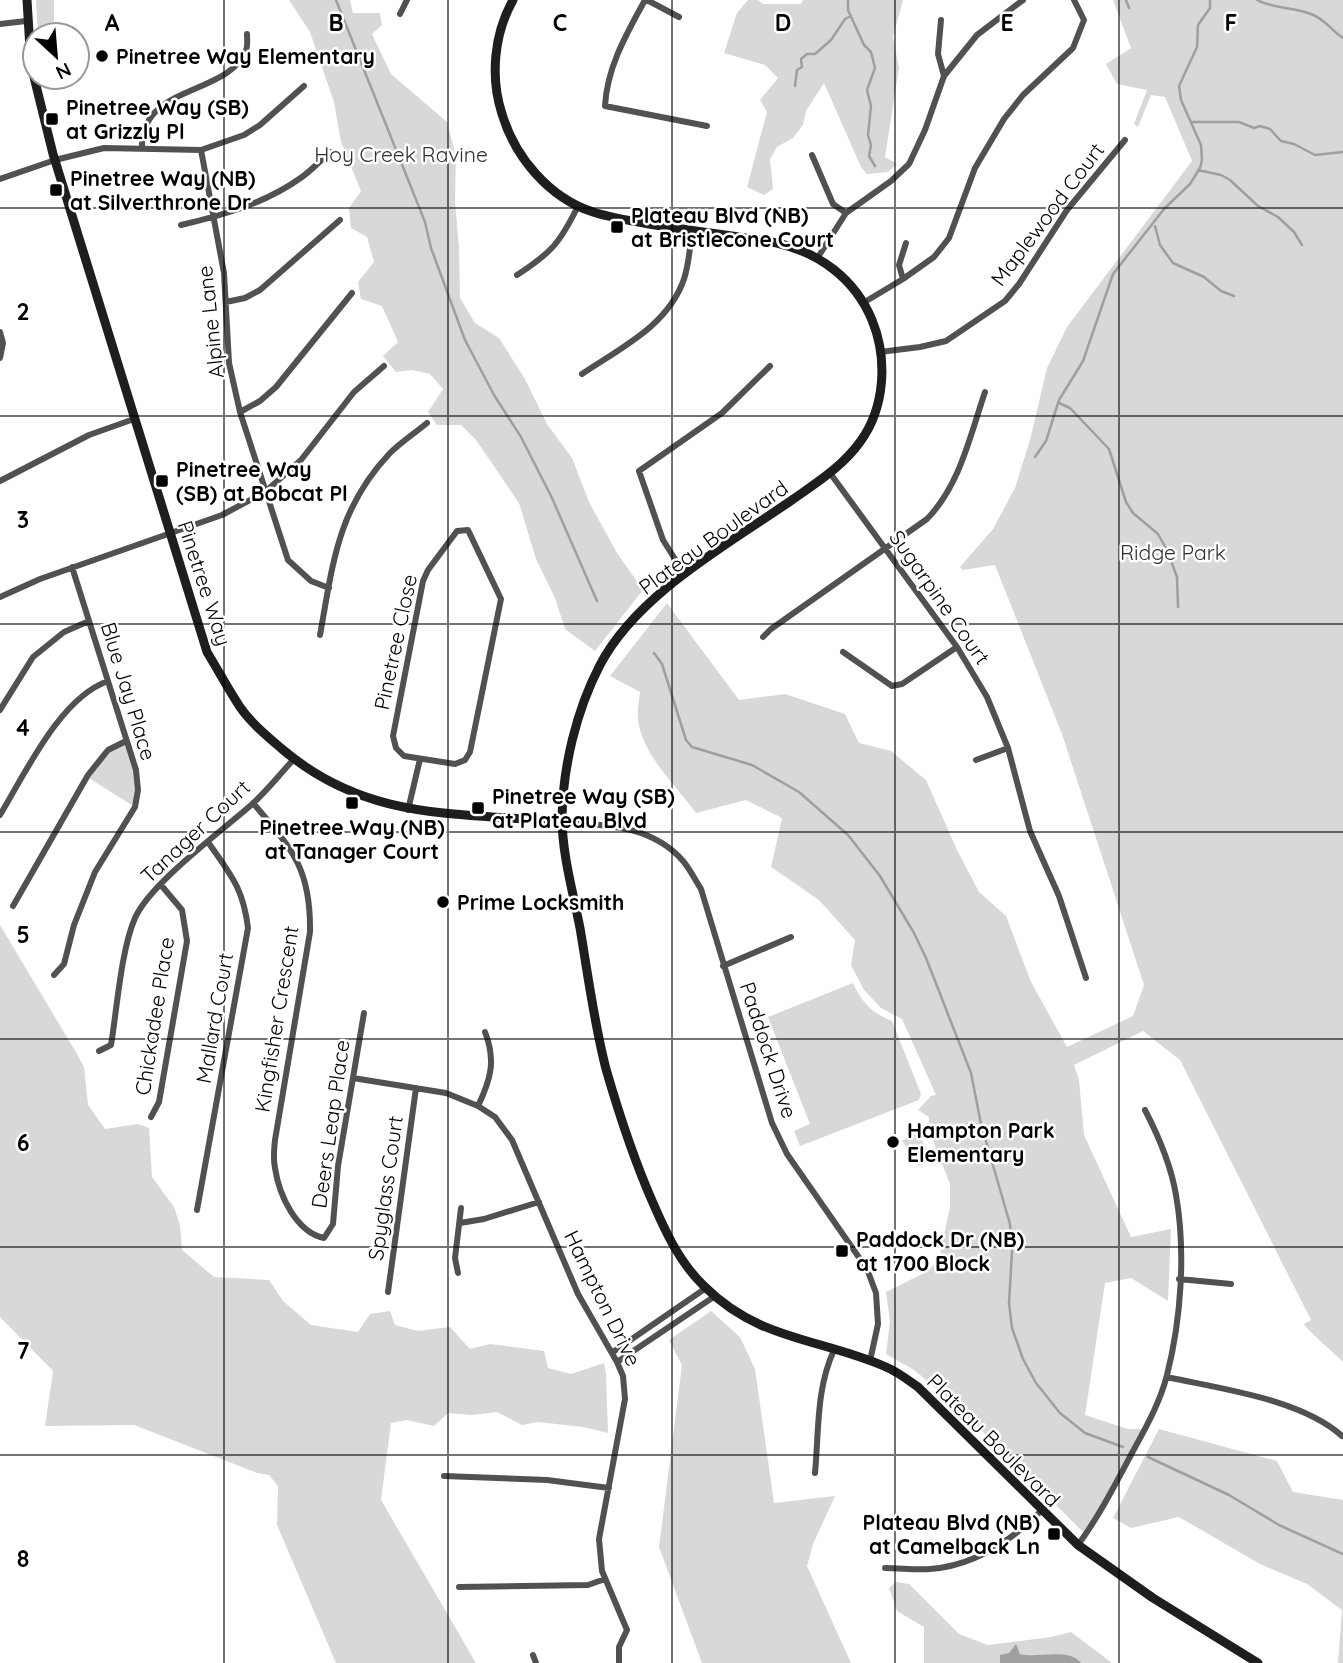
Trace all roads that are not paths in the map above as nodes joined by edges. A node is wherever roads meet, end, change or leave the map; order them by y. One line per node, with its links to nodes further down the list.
1 (27, 0): 10 (street, Pinetree Way)
2 (407, 0): 7 (street)
3 (513, 0): 25 (street, Plateau Boulevard)
4 (646, 0): 8 (street); 17 (street)
5 (1023, 0): 14 (street)
6 (1073, 0): 34 (street)
7 (400, 14)
8 (679, 16)
9 (941, 20): 14 (street)
10 (26, 21)
11 (21, 22): 12 (street)
12 (0, 24)
13 (247, 34): 19 (street)
14 (944, 76): 26 (street)
15 (304, 86): 20 (street)
16 (36, 91): 23 (street, Pinetree Way)
17 (707, 126)
18 (1125, 140): 39 (street, Maplewood Court)
19 (142, 148): 20 (street); 23 (street)
20 (201, 150): 27 (street, Alpine Lane)
21 (330, 152): 27 (street)
22 (812, 155): 26 (street)
23 (55, 160): 24 (street); 46 (street, Pinetree Way)
24 (0, 179)
25 (578, 206): 30 (street, Plateau Boulevard); 33 (street)
26 (846, 213): 32 (street)
27 (214, 218): 29 (street); 36 (street, Alpine Lane)
28 (340, 220): 36 (street)
29 (181, 225)
30 (692, 231): 32 (street, Plateau Boulevard); 43 (street)
31 (906, 243): 34 (street)
32 (818, 257): 37 (street, Plateau Boulevard)
33 (517, 275)
34 (903, 279): 37 (street)
35 (352, 293): 45 (street)
36 (226, 302): 45 (street, Alpine Lane)
37 (863, 303): 39 (street, Plateau Boulevard)
38 (0, 332): 40 (street)
39 (880, 352): 48 (street, Plateau Boulevard)
40 (0, 358)
41 (384, 366): 50 (street)
42 (770, 366): 54 (street)
43 (582, 374)
44 (985, 392): 52 (street)
45 (240, 412): 50 (street, Alpine Lane)
46 (134, 419): 49 (street); 51 (street, Pinetree Way)
47 (428, 423): 55 (street)
48 (830, 473): 52 (street, Sugarpine Court); 54 (street, Plateau Boulevard)
49 (0, 481)
50 (265, 492): 51 (street); 55 (street, Alpine Lane)
51 (170, 534): 53 (street); 66 (street, Pinetree Way)
52 (886, 549): 59 (street); 60 (street, Sugarpine Court)
53 (72, 567): 56 (street); 57 (street, Blue Jay Place)
54 (685, 575): 72 (street, Plateau Boulevard)
55 (328, 588): 58 (street)
56 (0, 597)
57 (89, 621): 62 (street, Blue Jay Place); 63 (street)
58 (320, 635)
59 (763, 637)
60 (957, 647): 61 (street); 65 (street, Sugarpine Court)
61 (843, 652)
62 (108, 681): 64 (street, Blue Jay Place); 71 (street)
63 (0, 710)
64 (126, 741): 75 (street); 78 (street, Blue Jay Place)
65 (1007, 748): 68 (street); 79 (street, Sugarpine Court)
66 (294, 759): 69 (street, Tanager Court); 70 (street, Pinetree Way)
67 (419, 759): 67 (street, Pinetree Close); 70 (street)
68 (976, 760)
69 (253, 803): 73 (street, Tanager Court); 92 (street, Kingfisher Crescent)
70 (408, 810): 72 (street, Pinetree Way)
71 (0, 815)
72 (562, 822): 77 (street, Paddock Drive); 96 (street, Plateau Boulevard)
73 (208, 842): 74 (street, Tanager Court); 90 (street, Mallard Court)
74 (161, 885): 82 (street, Tanager Court); 87 (street, Chickadee Place)
75 (13, 906)
76 (791, 937): 77 (street)
77 (723, 966): 101 (street, Paddock Drive)
78 (54, 975)
79 (1086, 978)
80 (364, 1013): 83 (street, Deers Leap Place)
81 (485, 1032): 85 (street)
82 (99, 1051)
83 (353, 1078): 84 (street, Hampton Drive); 92 (street, Deers Leap Place)
84 (416, 1088): 85 (street, Hampton Drive); 97 (street, Spyglass Court)
85 (478, 1106): 88 (street, Hampton Drive)
86 (1145, 1110): 94 (street)
87 (151, 1117)
88 (539, 1202): 91 (street); 100 (street, Hampton Drive)
89 (461, 1208): 91 (street)
90 (197, 1210)
91 (460, 1223): 93 (street)
92 (324, 1238)
93 (458, 1273)
94 (1179, 1279): 95 (street); 103 (street)
95 (1231, 1284)
96 (706, 1288): 98 (street, Plateau Boulevard); 100 (street)
97 (388, 1292)
98 (715, 1296): 99 (street, Plateau Boulevard); 102 (street)
99 (834, 1350): 101 (street, Plateau Boulevard); 105 (street)
100 (612, 1352): 102 (street, Hampton Drive)
101 (870, 1361): 108 (street, Plateau Boulevard)
102 (617, 1362): 107 (street, Hampton Drive)
103 (1167, 1377): 104 (street); 109 (street)
104 (1342, 1436)
105 (815, 1473)
106 (444, 1476): 107 (street)
107 (609, 1488): 111 (street, Hampton Drive)
108 (1041, 1511): 109 (street, Plateau Boulevard); 110 (street)
109 (1078, 1545): 116 (street, Plateau Boulevard)
110 (885, 1568)
111 (605, 1579): 112 (street); 115 (street, Hampton Drive)
112 (458, 1587)
113 (533, 1655): 114 (street)
114 (536, 1663)
115 (619, 1663)
116 (1258, 1663)

